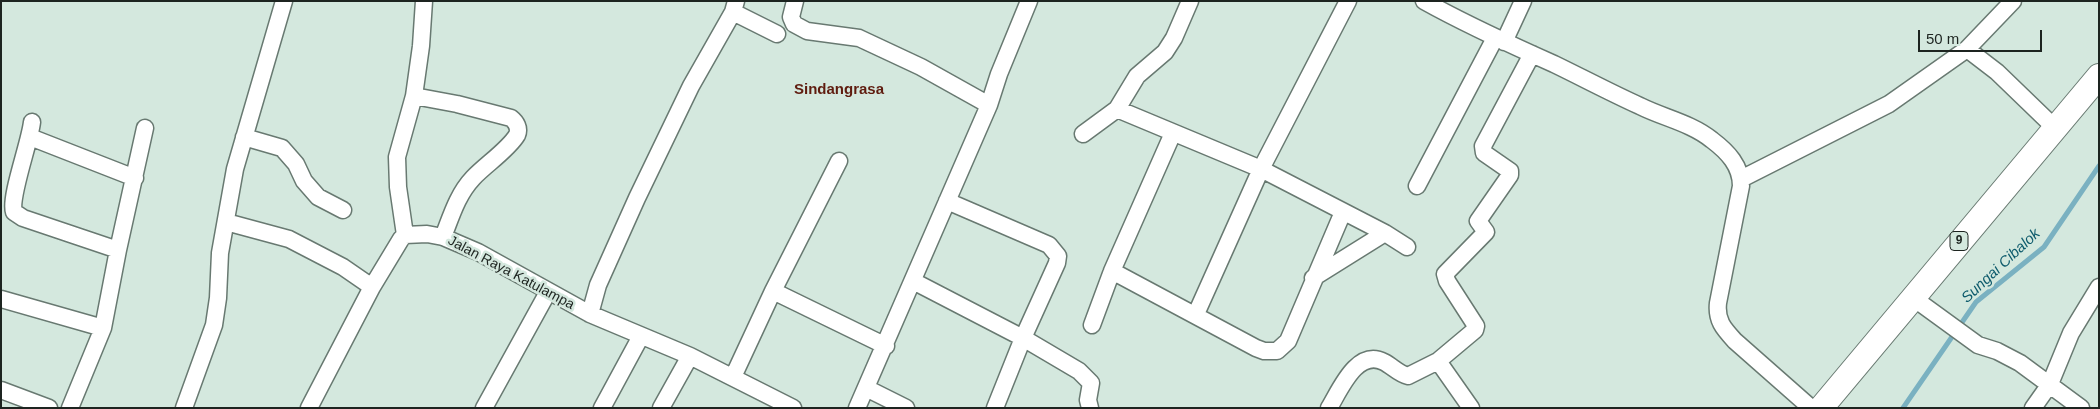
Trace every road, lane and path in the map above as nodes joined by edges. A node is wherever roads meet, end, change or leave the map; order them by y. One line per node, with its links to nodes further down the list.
1 (284, 1): 23 (street)
2 (424, 1): 16 (street)
3 (795, 1): 17 (street)
4 (1028, 1): 17 (street)
5 (1190, 1): 18 (street)
6 (1348, 1): 25 (street)
7 (1424, 1): 12 (street)
8 (1523, 1): 12 (street)
9 (2014, 1): 13 (street)
10 (735, 6): 11 (street); 48 (street)
11 (777, 34)
12 (1499, 40): 14 (street); 28 (street)
13 (1967, 49): 20 (street); 27 (street)
14 (1532, 54): 27 (street); 56 (street)
15 (2099, 76): 20 (highway, 9)
16 (414, 96): 35 (street); 36 (street)
17 (989, 105): 30 (street)
18 (1117, 109): 21 (street); 22 (street)
19 (145, 128): 26 (street)
20 (2055, 128): 46 (highway, 9)
21 (1172, 133): 25 (street); 39 (street)
22 (1083, 134)
23 (244, 137): 31 (street); 33 (street)
24 (839, 161): 44 (street)
25 (1261, 169): 32 (street); 49 (street)
26 (135, 178): 29 (street); 38 (street)
27 (1741, 179): 75 (street)
28 (1417, 186)
29 (7, 200): 38 (street)
30 (946, 201): 41 (street); 53 (street)
31 (343, 210)
32 (1343, 212): 34 (street); 40 (street)
33 (226, 222): 42 (street); 63 (street)
34 (1386, 233): 37 (street); 40 (street)
35 (405, 235): 36 (street, Jalan Raya Katulampa); 42 (street)
36 (443, 237): 45 (street, Jalan Raya Katulampa)
37 (1407, 247)
38 (118, 250): 51 (street)
39 (1112, 271): 49 (street); 50 (street)
40 (1314, 278): 49 (street)
41 (913, 281): 53 (street); 54 (street)
42 (372, 287): 64 (street)
43 (2099, 287): 58 (street)
44 (773, 291): 54 (street); 57 (street)
45 (548, 292): 48 (street, Jalan Raya Katulampa); 65 (street)
46 (1912, 297): 58 (street); 76 (highway, 9)
47 (1, 298): 51 (street)
48 (590, 314): 52 (street, Jalan Raya Katulampa)
49 (1196, 314)
50 (1092, 325)
51 (103, 328): 62 (street)
52 (641, 336): 55 (street, Jalan Raya Katulampa); 66 (street)
53 (1023, 338): 71 (street); 72 (street)
54 (886, 346): 59 (street)
55 (690, 356): 57 (street, Jalan Raya Katulampa); 67 (street)
56 (1438, 361): 73 (street); 74 (street)
57 (733, 377): 68 (street, Jalan Raya Katulampa)
58 (2050, 384): 77 (street); 78 (street)
59 (866, 388): 69 (street); 70 (street)
60 (1, 390): 61 (street)
61 (49, 408)
62 (70, 408)
63 (184, 408)
64 (309, 408)
65 (484, 408)
66 (602, 408)
67 (661, 408)
68 (794, 408)
69 (857, 408)
70 (906, 408)
71 (995, 408)
72 (1090, 408)
73 (1329, 408)
74 (1471, 408)
75 (1811, 408)
76 (1820, 408)
77 (2033, 408)
78 (2081, 408)

